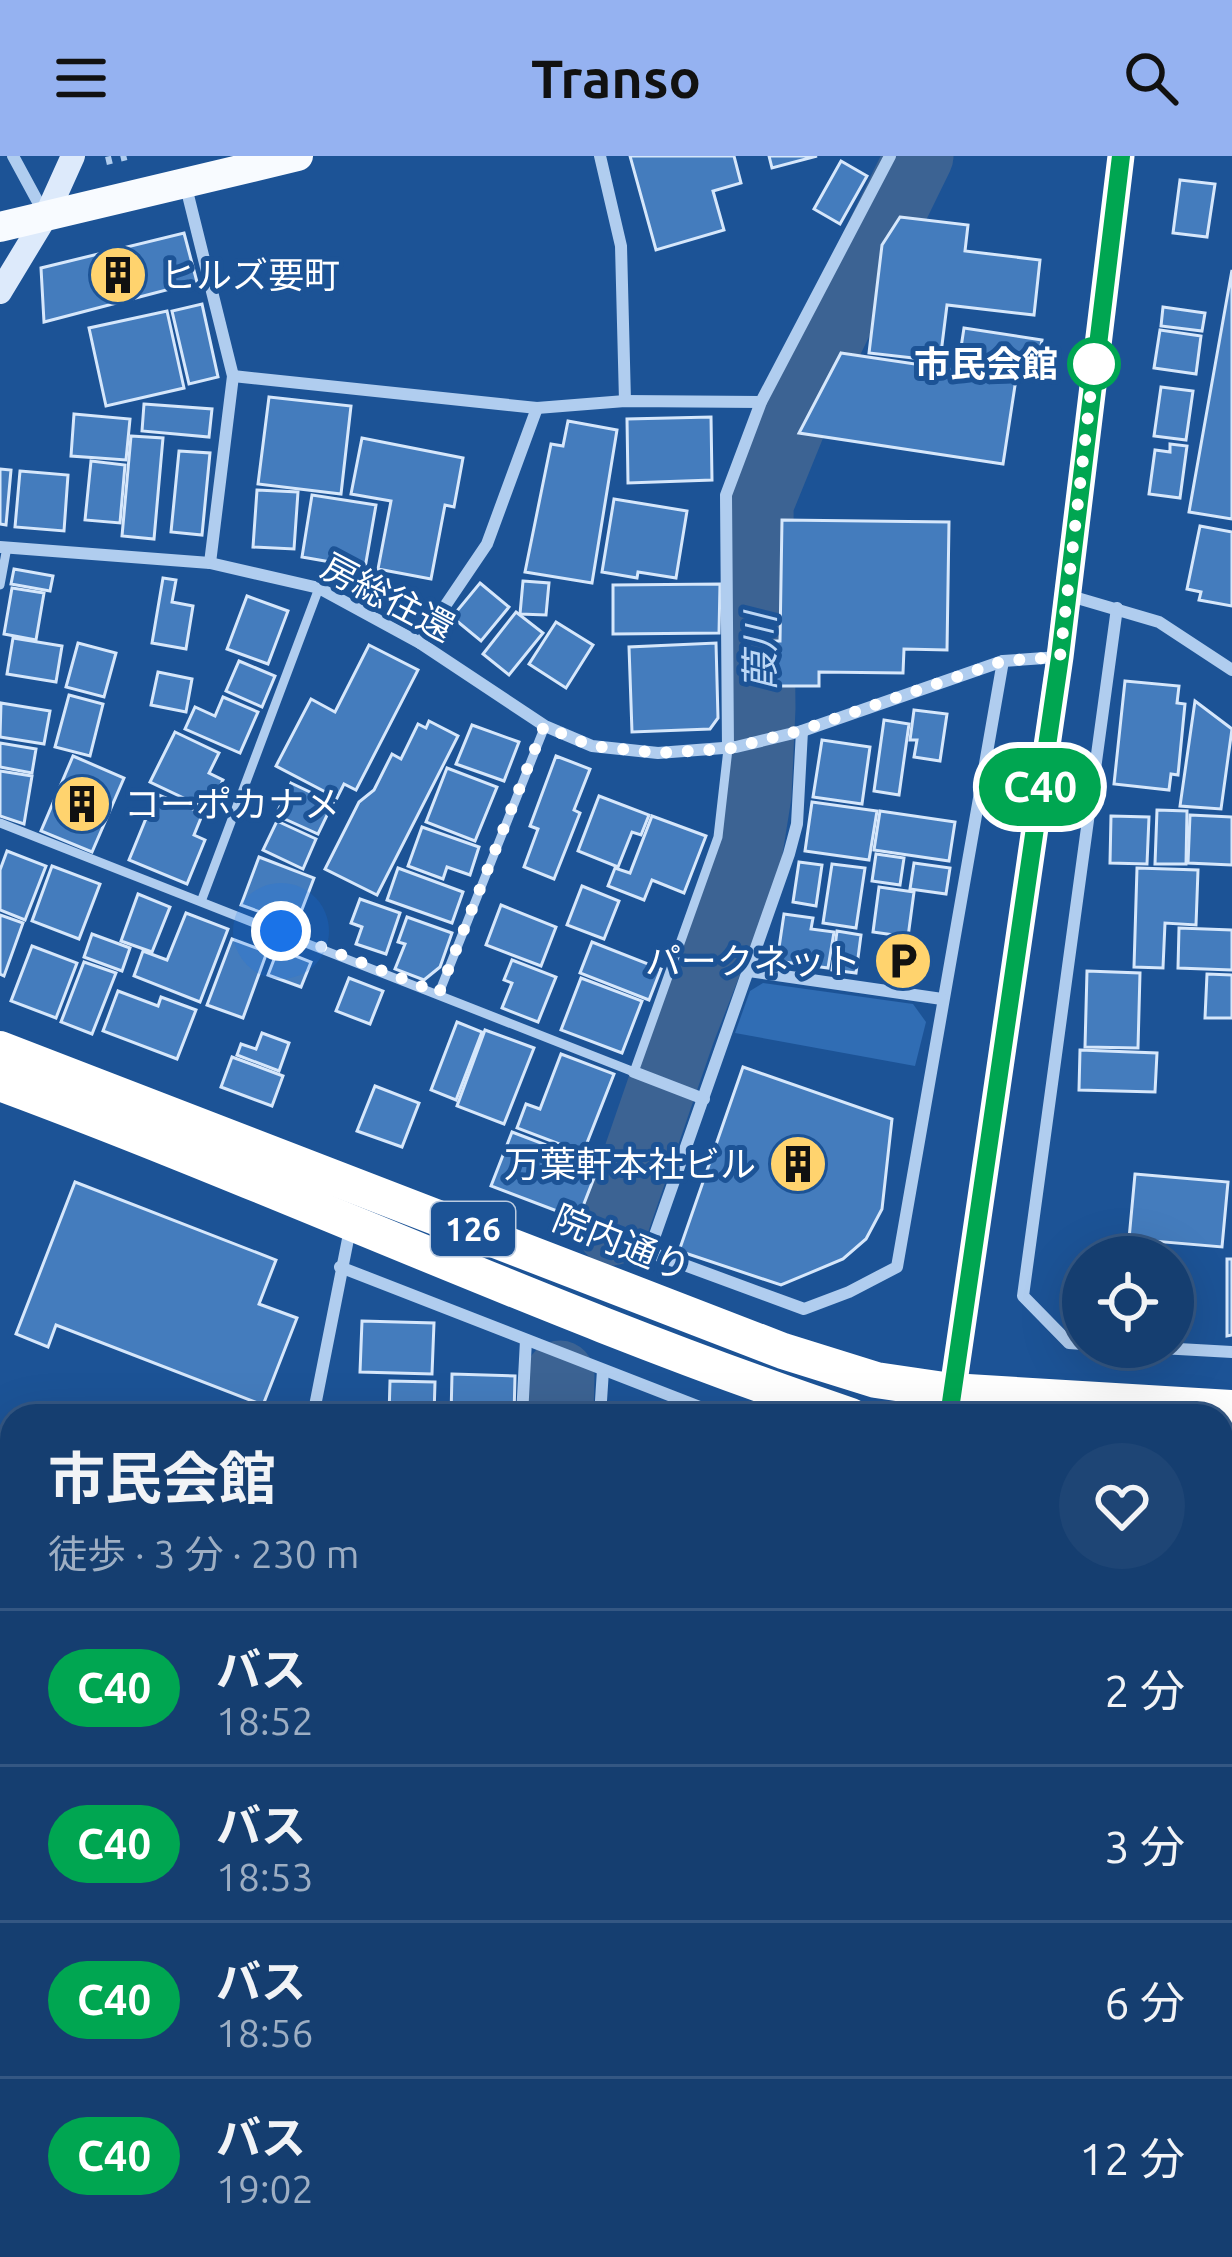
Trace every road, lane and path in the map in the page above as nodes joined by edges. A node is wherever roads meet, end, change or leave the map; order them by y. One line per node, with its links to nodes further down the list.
1 (14, 156): 10 (street)
2 (73, 156): 10 (street)
3 (128, 156): 8 (path)
4 (298, 156): 9 (main road)
5 (600, 156): 14 (street)
6 (890, 156): 15 (street)
7 (1121, 156): 21 (street)
8 (106, 161)
9 (184, 182): 10 (main road); 13 (street)
10 (46, 216): 11 (main road); 12 (street)
11 (0, 227)
12 (0, 292)
13 (233, 376): 16 (street); 18 (street)
14 (625, 401): 15 (street); 16 (street)
15 (760, 402): 29 (street)
16 (537, 408): 23 (street)
17 (3, 547): 18 (street, 房総往還); 19 (lane)
18 (211, 562): 20 (street, 房総往還)
19 (0, 584)
20 (319, 588): 23 (street, 房総往還); 31 (lane)
21 (1066, 595): 22 (street); 24 (street)
22 (1118, 608): 26 (street); 41 (street)
23 (420, 643): 27 (street, 房総往還)
24 (1060, 657): 25 (street); 46 (street)
25 (1003, 661): 28 (street); 34 (street)
26 (1232, 670)
27 (544, 726): 29 (street, 房総往還); 33 (lane)
28 (802, 730): 29 (street, 房総往還); 32 (street)
29 (732, 748): 36 (lane)
30 (0, 823): 31 (lane)
31 (202, 899): 33 (lane)
32 (749, 971): 34 (street); 38 (street)
33 (439, 993): 36 (lane)
34 (942, 999): 38 (street)
35 (0, 1049): 46 (highway, 院内通り / 126)
36 (634, 1072): 38 (street)
37 (0, 1083): 39 (highway, 126)
38 (704, 1099)
39 (351, 1222): 40 (street); 51 (highway, 126)
40 (340, 1267): 42 (street); 47 (street)
41 (1062, 1336)
42 (526, 1340): 45 (street); 48 (street)
43 (1194, 1350): 44 (street)
44 (1232, 1352)
45 (602, 1370): 49 (street); 50 (street)
46 (950, 1403): 52 (highway, 126)
47 (316, 1404)
48 (523, 1404)
49 (601, 1404)
50 (691, 1404)
51 (818, 1404)
52 (1006, 1404)

